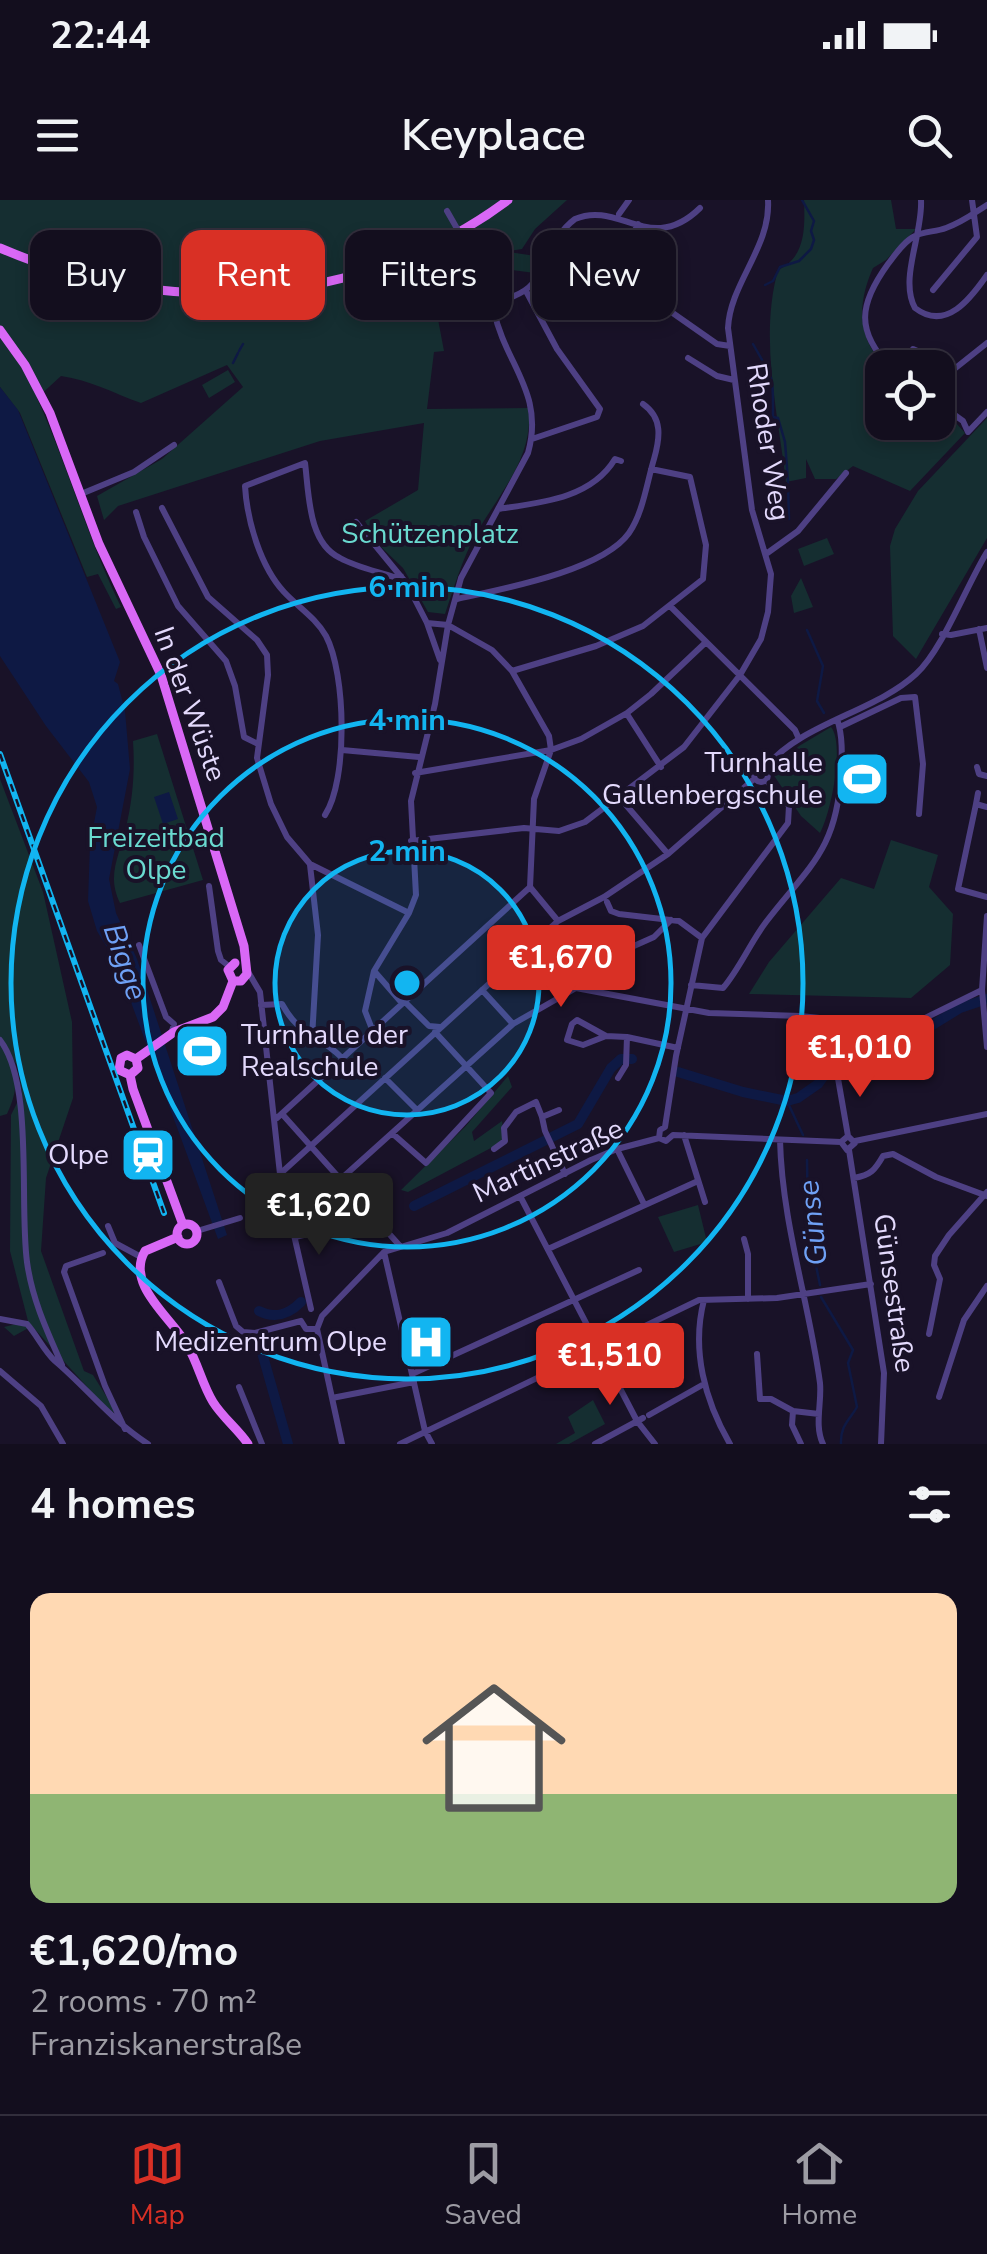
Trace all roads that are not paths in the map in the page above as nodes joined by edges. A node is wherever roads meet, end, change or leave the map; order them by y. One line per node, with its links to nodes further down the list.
1 (508, 200): 15 (main road)
2 (629, 200): 10 (street)
3 (768, 200): 24 (street, Rhoder Weg)
4 (920, 200): 14 (street)
5 (972, 200): 9 (street)
6 (987, 206): 9 (street)
7 (700, 208): 11 (street)
8 (447, 211): 12 (street, bridge)
9 (974, 213): 14 (street); 17 (street)
10 (619, 214): 11 (street); 18 (street)
11 (638, 224): 13 (street)
12 (457, 230)
13 (635, 230)
14 (919, 235): 16 (street); 25 (street)
15 (0, 248)
16 (987, 275)
17 (934, 290)
18 (526, 291): 19 (street); 32 (street)
19 (512, 297)
20 (676, 316): 24 (street)
21 (498, 320): 32 (street)
22 (0, 330): 37 (main road, In der Wüste)
23 (987, 344): 27 (street)
24 (730, 346): 28 (street, Rhoder Weg)
25 (875, 350)
26 (688, 358): 28 (street)
27 (955, 368)
28 (734, 380): 43 (street, Rhoder Weg)
29 (643, 404): 35 (street)
30 (987, 412): 31 (street)
31 (955, 415)
32 (532, 439): 39 (street)
33 (174, 445): 37 (street)
34 (621, 460): 39 (street)
35 (651, 469): 45 (street); 46 (street)
36 (846, 474): 43 (street)
37 (80, 494): 91 (main road, In der Wüste)
38 (162, 508): 59 (street)
39 (496, 510): 45 (street)
40 (139, 516): 59 (street)
41 (356, 522): 44 (street)
42 (987, 552): 50 (street)
43 (766, 554): 55 (street, Rhoder Weg)
44 (401, 576): 47 (street); 60 (street)
45 (458, 599): 48 (street)
46 (670, 606): 51 (street); 54 (street)
47 (428, 623): 48 (street); 52 (street)
48 (448, 625): 52 (street); 54 (street)
49 (983, 628): 50 (street); 53 (street)
50 (942, 634): 57 (street)
51 (705, 643): 55 (street); 56 (street)
52 (441, 662): 62 (street)
53 (987, 668)
54 (512, 671): 61 (street)
55 (740, 675): 58 (street); 63 (street, Rhoder Weg)
56 (626, 713): 61 (street); 63 (street)
57 (838, 723): 58 (street); 74 (street); 93 (street)
58 (800, 739): 65 (street)
59 (258, 744): 79 (street)
60 (342, 750): 62 (street); 75 (street)
61 (551, 750): 66 (street); 76 (street)
62 (419, 758): 66 (street)
63 (662, 767): 71 (street, Rhoder Weg)
64 (977, 767): 67 (street)
65 (764, 768): 68 (street); 69 (street)
66 (415, 773): 77 (street)
67 (987, 776)
68 (754, 778): 69 (street); 78 (street)
69 (766, 780): 88 (street)
70 (978, 794): 72 (street)
71 (620, 798): 76 (street, Rhoder Weg); 78 (street)
72 (976, 804): 73 (street); 82 (street)
73 (987, 807)
74 (918, 814)
75 (324, 815)
76 (533, 830): 77 (street, Rhoder Weg); 81 (street)
77 (412, 842): 84 (street)
78 (668, 854): 87 (street)
79 (309, 863): 84 (street); 106 (street)
80 (209, 886): 91 (street)
81 (530, 888): 87 (street); 96 (street)
82 (987, 897)
83 (607, 902): 86 (street)
84 (410, 913): 92 (street)
85 (987, 916): 95 (street)
86 (672, 919): 88 (street); 90 (street)
87 (558, 920): 94 (street)
88 (702, 938): 93 (street)
89 (139, 946): 103 (street)
90 (598, 962)
91 (239, 971): 97 (street, In der Wüste); 103 (main road)
92 (374, 971): 96 (street); 101 (street)
93 (690, 985): 98 (street)
94 (482, 990): 100 (street); 102 (street)
95 (982, 993): 99 (street); 108 (street)
96 (402, 1001): 101 (street); 102 (street)
97 (261, 1005): 106 (street); 116 (street, In der Wüste)
98 (686, 1008): 99 (street); 100 (street); 109 (street)
99 (828, 1021): 129 (street)
100 (513, 1024): 112 (street)
101 (372, 1029): 111 (street)
102 (434, 1031): 112 (street); 114 (street)
103 (170, 1034): 110 (main road)
104 (606, 1036): 104 (street); 105 (street)
105 (627, 1037): 109 (street); 115 (street)
106 (312, 1038): 111 (street)
107 (0, 1040): 175 (street)
108 (987, 1047)
109 (678, 1048): 123 (street)
110 (140, 1056): 113 (main road); 113 (main road)
111 (341, 1057): 117 (street)
112 (465, 1067): 118 (street); 124 (street)
113 (130, 1075): 148 (main road)
114 (385, 1078): 118 (street); 132 (street)
115 (618, 1078)
116 (273, 1098): 117 (street); 121 (street, In der Wüste)
117 (292, 1103): 121 (street)
118 (417, 1110): 124 (street)
119 (559, 1110): 122 (street)
120 (987, 1114): 129 (street)
121 (280, 1117): 132 (street); 137 (street, In der Wüste)
122 (542, 1117): 133 (street); 138 (street)
123 (665, 1127): 125 (street); 128 (street)
124 (392, 1134): 139 (street)
125 (673, 1135): 126 (street); 128 (street)
126 (684, 1136): 127 (street); 136 (street)
127 (695, 1136): 130 (street); 136 (street)
128 (660, 1138): 134 (street, Martinstraße)
129 (851, 1138): 131 (street); 135 (street)
130 (780, 1140): 131 (street); 163 (street)
131 (841, 1142): 135 (street)
132 (312, 1146): 137 (street); 139 (street)
133 (494, 1149)
134 (617, 1149): 138 (street, Martinstraße); 145 (street)
135 (849, 1150): 140 (street, Günsestraße)
136 (690, 1155): 141 (street)
137 (280, 1174): 152 (street, In der Wüste)
138 (566, 1174): 143 (street, Martinstraße)
139 (342, 1178): 146 (street)
140 (854, 1178): 142 (street); 161 (street, Günsestraße)
141 (698, 1181): 144 (street); 145 (street)
142 (986, 1194): 172 (street)
143 (520, 1196): 154 (street, Martinstraße); 155 (street)
144 (705, 1202)
145 (644, 1204): 155 (street)
146 (372, 1211): 152 (street); 154 (street)
147 (240, 1218): 150 (street)
148 (183, 1225): 150 (main road); 151 (main road)
149 (108, 1226): 158 (street)
150 (197, 1231): 151 (main road)
151 (178, 1237): 158 (main road)
152 (295, 1237): 167 (street, In der Wüste)
153 (744, 1238): 164 (street)
154 (400, 1246): 156 (street, Martinstraße)
155 (548, 1249): 166 (street)
156 (384, 1252): 168 (street); 177 (street)
157 (104, 1253): 185 (street)
158 (142, 1257): 190 (main road)
159 (639, 1270): 166 (street)
160 (219, 1282): 170 (street)
161 (871, 1284): 163 (street); 199 (street, Günsestraße)
162 (987, 1286): 180 (street)
163 (804, 1295): 164 (street); 183 (street)
164 (748, 1299): 165 (street)
165 (704, 1300): 173 (street); 178 (street)
166 (574, 1301): 173 (street); 177 (street)
167 (311, 1308): 168 (street); 170 (street)
168 (322, 1316): 171 (street)
169 (1, 1321): 175 (street)
170 (301, 1321): 171 (street)
171 (317, 1329): 181 (street)
172 (929, 1334)
173 (600, 1350): 184 (street); 186 (street)
174 (756, 1354): 182 (street)
175 (62, 1365): 185 (street)
176 (0, 1371): 188 (street)
177 (413, 1378): 181 (street); 186 (street)
178 (704, 1384): 184 (street); 196 (street)
179 (238, 1388): 191 (street)
180 (939, 1397)
181 (332, 1398): 192 (street)
182 (793, 1411): 183 (street); 197 (street)
183 (819, 1414): 198 (street)
184 (643, 1418): 194 (street); 195 (street)
185 (125, 1429): 189 (street)
186 (425, 1431): 187 (street); 193 (street)
187 (404, 1443)
188 (63, 1444)
189 (148, 1444)
190 (248, 1444)
191 (262, 1444)
192 (342, 1444)
193 (432, 1444)
194 (596, 1444)
195 (655, 1444)
196 (730, 1444)
197 (800, 1444)
198 (823, 1444)
199 (881, 1444)

